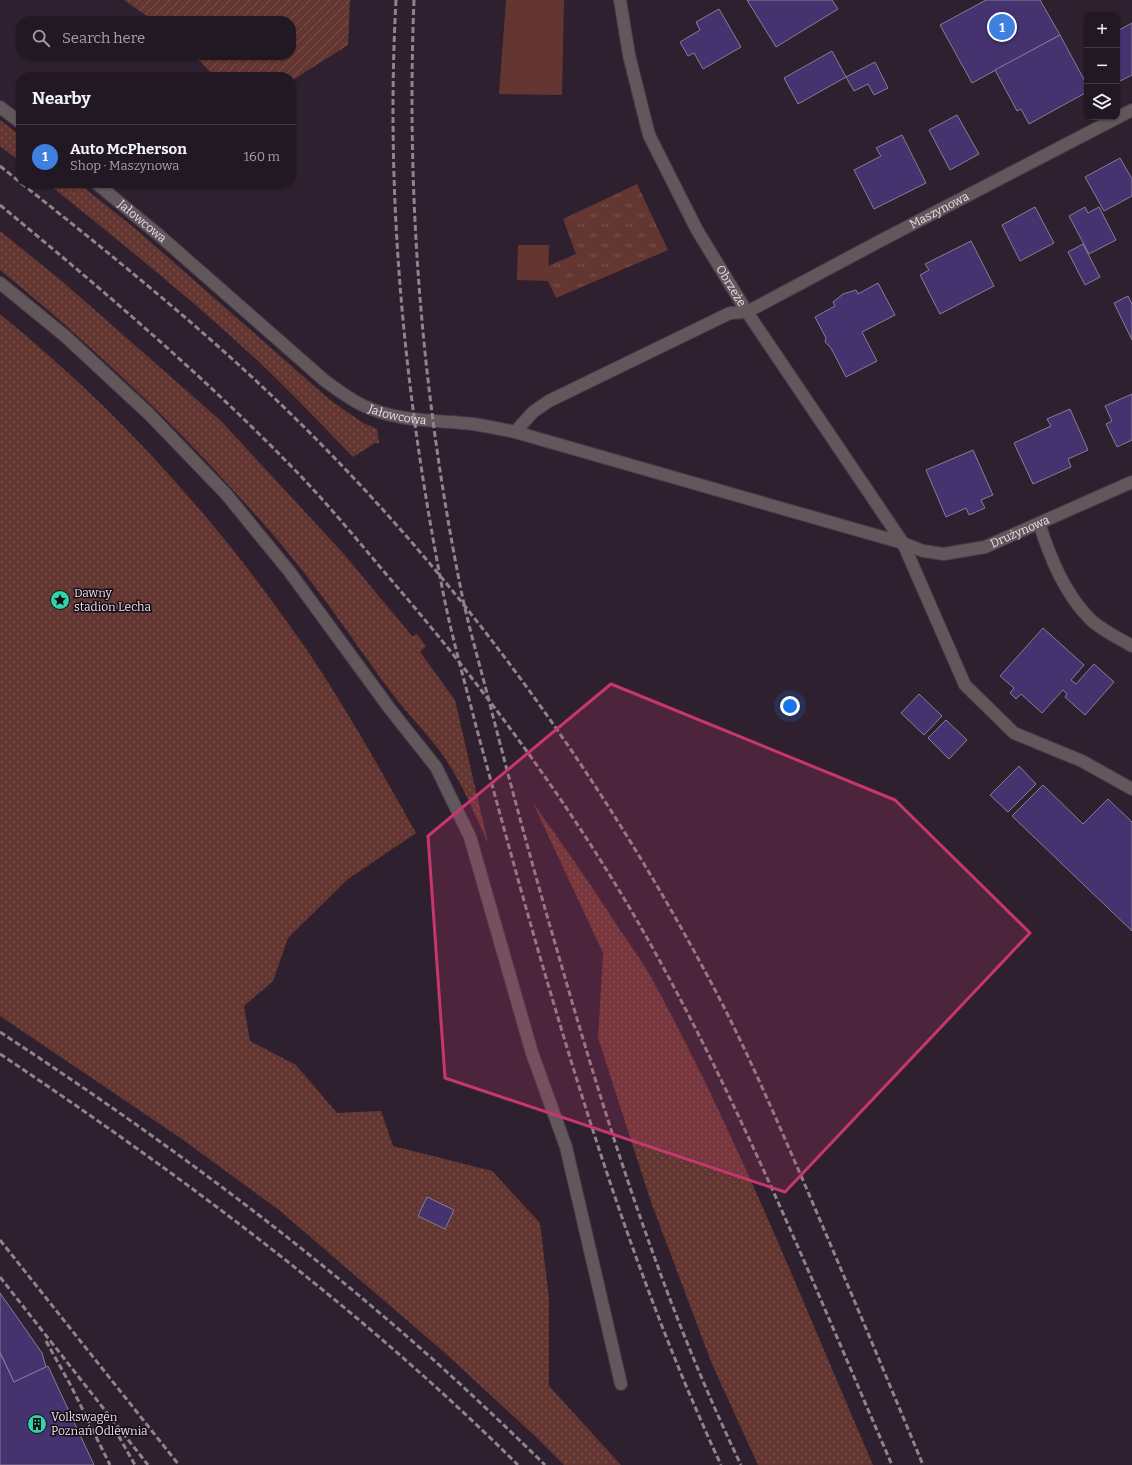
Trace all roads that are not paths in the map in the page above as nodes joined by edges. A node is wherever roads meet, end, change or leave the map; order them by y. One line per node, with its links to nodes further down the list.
1 (620, 0): 7 (street, Obrzeże)
2 (0, 107): 4 (street)
3 (1132, 110): 7 (street, Maszynowa)
4 (16, 119)
5 (102, 188): 8 (street, Jałowcowa)
6 (0, 283): 14 (street)
7 (747, 312): 8 (street); 11 (street, Obrzeże)
8 (515, 432): 11 (street, Jałowcowa)
9 (1132, 482): 10 (street, Drużynowa)
10 (1039, 523): 11 (street, Drużynowa); 12 (street)
11 (903, 543): 13 (street, Obrzeże)
12 (1132, 646)
13 (1132, 789)
14 (621, 1384)

